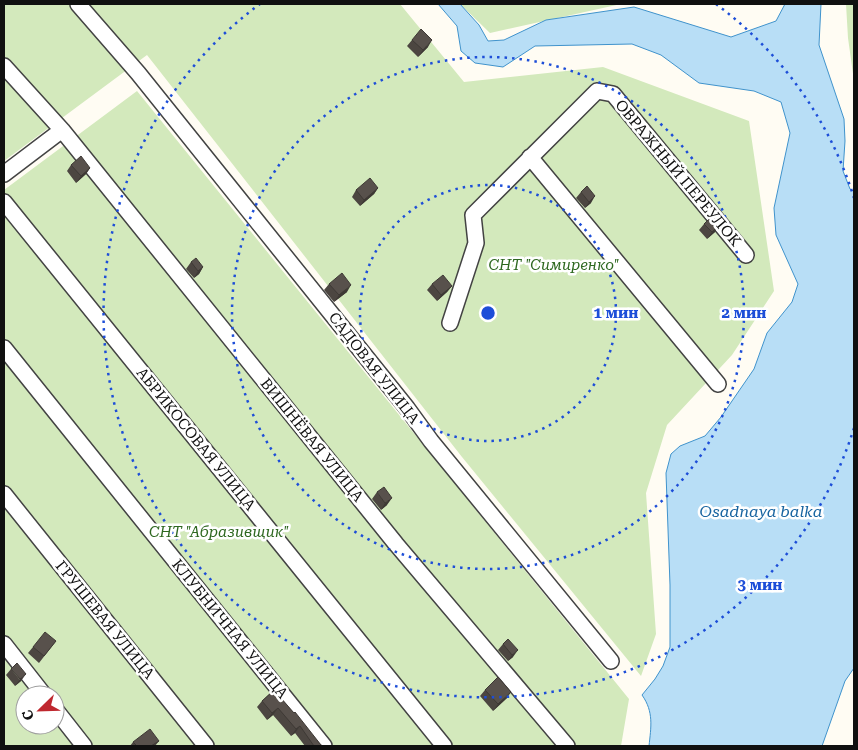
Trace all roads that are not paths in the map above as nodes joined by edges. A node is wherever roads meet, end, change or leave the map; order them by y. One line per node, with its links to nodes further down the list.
1 (78, 4): 13 (street, САДОВАЯ УЛИЦА)
2 (4, 66): 3 (street, ВИШНЁВАЯ УЛИЦА)
3 (62, 130): 5 (street); 20 (street, ВИШНЁВАЯ УЛИЦА)
4 (530, 157): 7 (street, ОВРАЖНЫЙ ПЕРЕУЛОК); 8 (street, ОВРАЖНЫЙ ПЕРЕУЛОК); 10 (street)
5 (4, 174)
6 (4, 202): 19 (street, АБРИКОСОВАЯ УЛИЦА)
7 (746, 255)
8 (450, 323)
9 (4, 348): 18 (street, КЛУБНИЧНАЯ УЛИЦА)
10 (718, 384)
11 (4, 494): 17 (street, ГРУШЕВАЯ УЛИЦА)
12 (4, 644): 14 (street)
13 (611, 661)
14 (36, 685)
15 (65, 722): 16 (street)
16 (84, 746)
17 (206, 746)
18 (324, 746)
19 (444, 746)
20 (567, 746)

